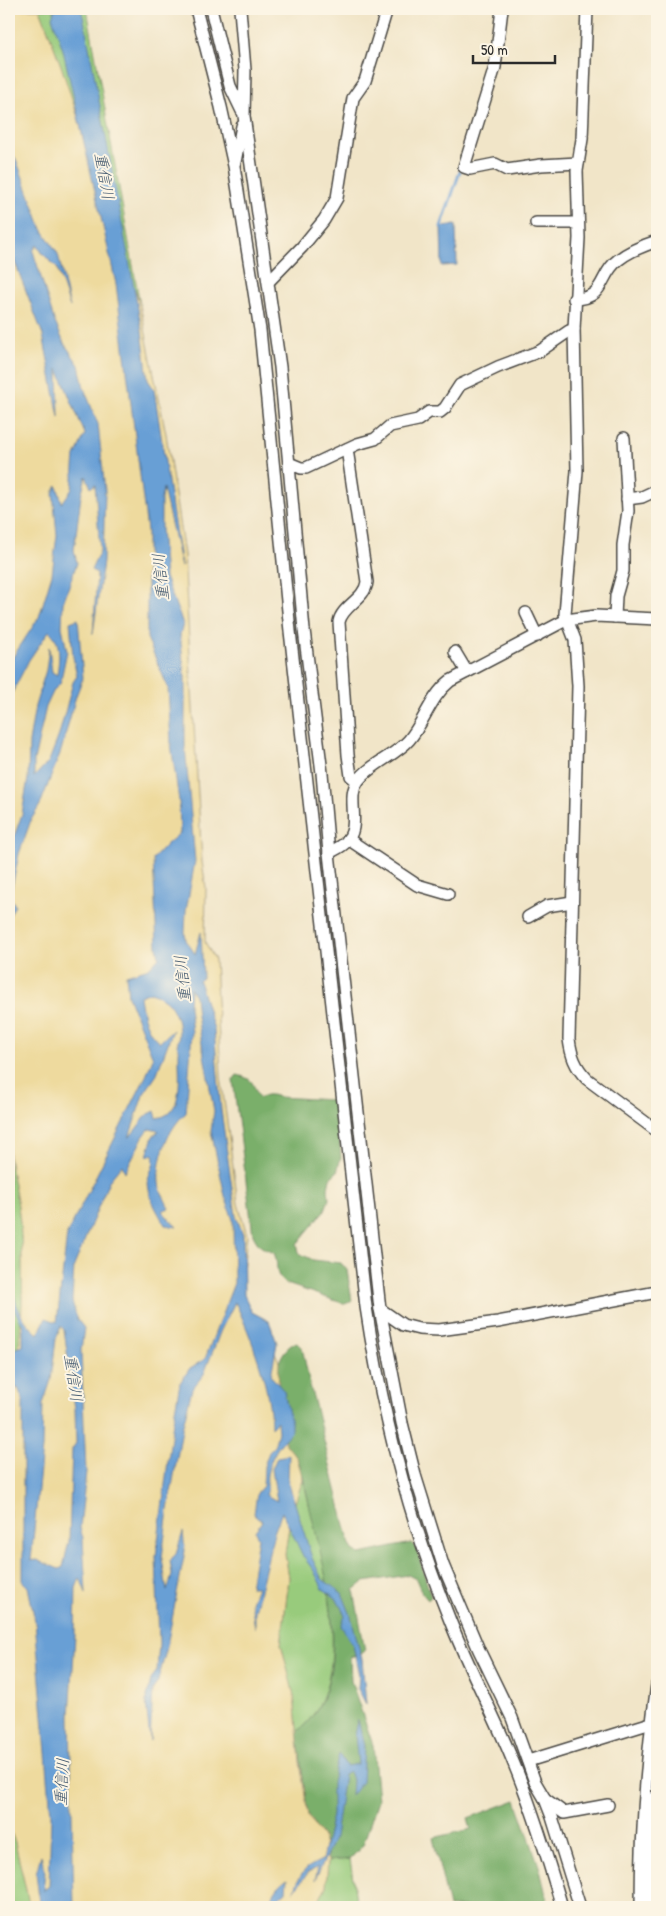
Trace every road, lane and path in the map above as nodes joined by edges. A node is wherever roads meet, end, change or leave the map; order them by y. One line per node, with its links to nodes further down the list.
1 (196, 9): 9 (street)
2 (210, 9): 7 (street)
3 (240, 9): 7 (street)
4 (387, 9): 13 (street)
5 (502, 9): 8 (street)
6 (587, 9): 8 (street)
7 (244, 116): 9 (street); 13 (street)
8 (578, 163): 11 (street)
9 (234, 166): 43 (street)
10 (536, 223): 11 (street)
11 (578, 223): 14 (street)
12 (657, 241): 14 (street)
13 (269, 282): 18 (street)
14 (574, 299): 15 (street)
15 (574, 329): 17 (street); 24 (street)
16 (624, 438): 20 (street)
17 (347, 449): 18 (street); 28 (street)
18 (289, 462): 30 (street)
19 (657, 490): 20 (street)
20 (628, 499): 22 (street)
21 (526, 613): 25 (street)
22 (615, 617): 23 (street); 24 (street)
23 (657, 618)
24 (566, 620): 25 (street); 32 (street)
25 (537, 636): 27 (street)
26 (455, 652): 27 (street)
27 (467, 672): 28 (street)
28 (357, 781): 29 (street)
29 (348, 839): 30 (street); 31 (street)
30 (329, 853): 36 (street)
31 (448, 894)
32 (572, 902): 33 (street); 34 (street)
33 (528, 917)
34 (657, 1131)
35 (657, 1292): 36 (street)
36 (380, 1309): 39 (street)
37 (657, 1685): 38 (street)
38 (652, 1723): 39 (street); 45 (street)
39 (528, 1761): 40 (street)
40 (545, 1799): 42 (street); 44 (street)
41 (657, 1802): 46 (highway)
42 (608, 1805)
43 (562, 1907)
44 (580, 1907)
45 (641, 1907)
46 (654, 1907)

